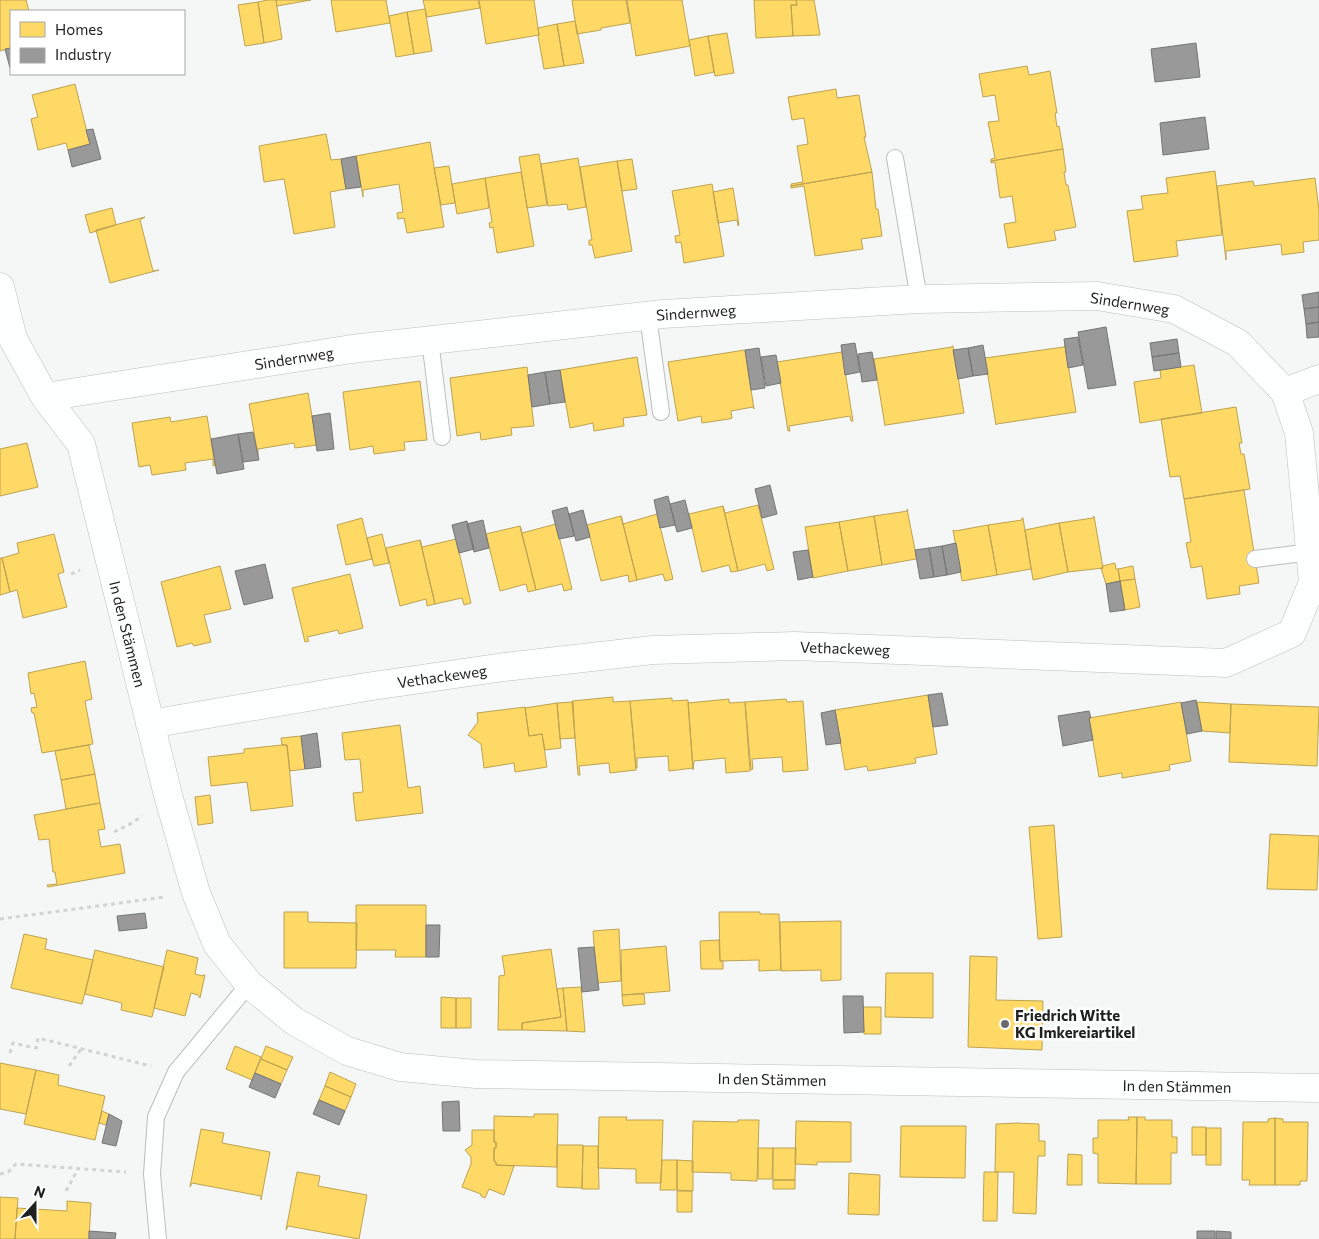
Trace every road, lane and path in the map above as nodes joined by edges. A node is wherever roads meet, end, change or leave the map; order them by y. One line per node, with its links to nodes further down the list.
1 (895, 158): 3 (lane)
2 (0, 287): 8 (street, In den Stämmen)
3 (919, 299): 4 (street, Sindernweg); 7 (street, Sindernweg)
4 (648, 316): 5 (street, Sindernweg); 9 (lane)
5 (430, 340): 8 (street, Sindernweg); 10 (lane)
6 (1319, 379): 7 (street)
7 (1285, 392): 11 (street, Vethackeweg)
8 (45, 397): 13 (street, In den Stämmen)
9 (661, 412)
10 (442, 437)
11 (1311, 552): 12 (lane); 13 (street, Vethackeweg)
12 (1255, 560)
13 (150, 724): 14 (street, In den Stämmen)
14 (196, 893): 15 (path); 16 (street, In den Stämmen)
15 (0, 919)
16 (249, 984): 20 (lane); 21 (street, In den Stämmen)
17 (81, 1049): 18 (path); 19 (path); 20 (path)
18 (10, 1053)
19 (69, 1066)
20 (176, 1072): 24 (lane)
21 (1319, 1088)
22 (78, 1169): 23 (path); 24 (path); 25 (path)
23 (0, 1174)
24 (152, 1174): 26 (lane)
25 (66, 1191)
26 (158, 1239)

